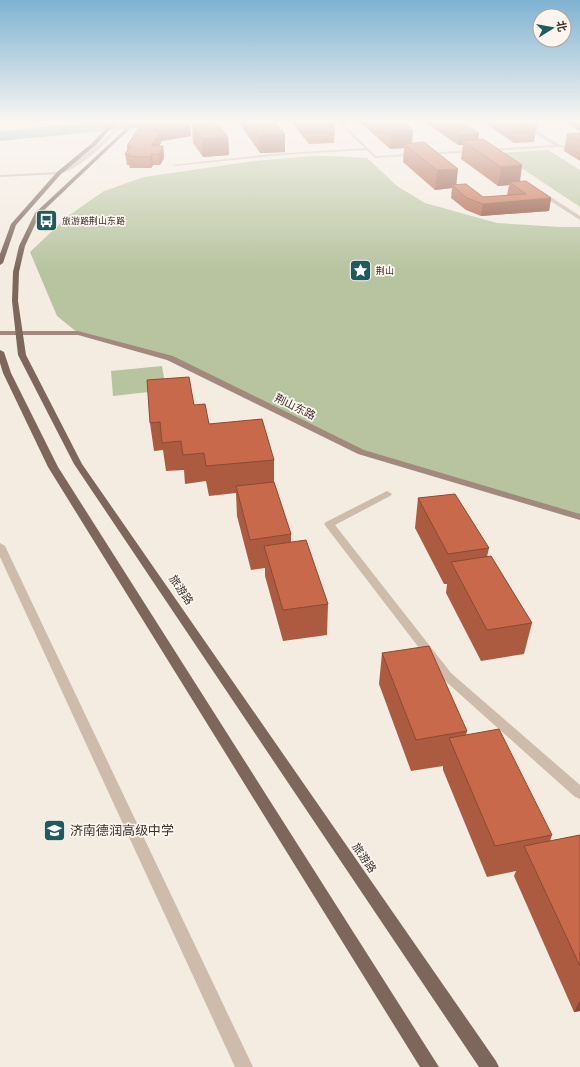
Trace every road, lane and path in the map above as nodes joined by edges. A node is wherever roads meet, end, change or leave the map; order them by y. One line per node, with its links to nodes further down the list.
1 (63, 170): 5 (main road)
2 (66, 170): 5 (street)
3 (82, 170): 4 (main road, 旅游路)
4 (79, 172): 11 (main road, 旅游路)
5 (59, 173): 6 (street); 9 (main road)
6 (0, 176)
7 (537, 190): 8 (street)
8 (580, 218)
9 (3, 244): 10 (main road)
10 (0, 263)
11 (20, 332): 12 (street, 荆山东路); 15 (street, 荆山东路); 20 (main road, 旅游路)
12 (0, 333)
13 (0, 352): 19 (main road)
14 (387, 494): 17 (street)
15 (580, 517)
16 (0, 546): 18 (street)
17 (580, 793)
18 (244, 1067)
19 (430, 1067)
20 (490, 1067)

